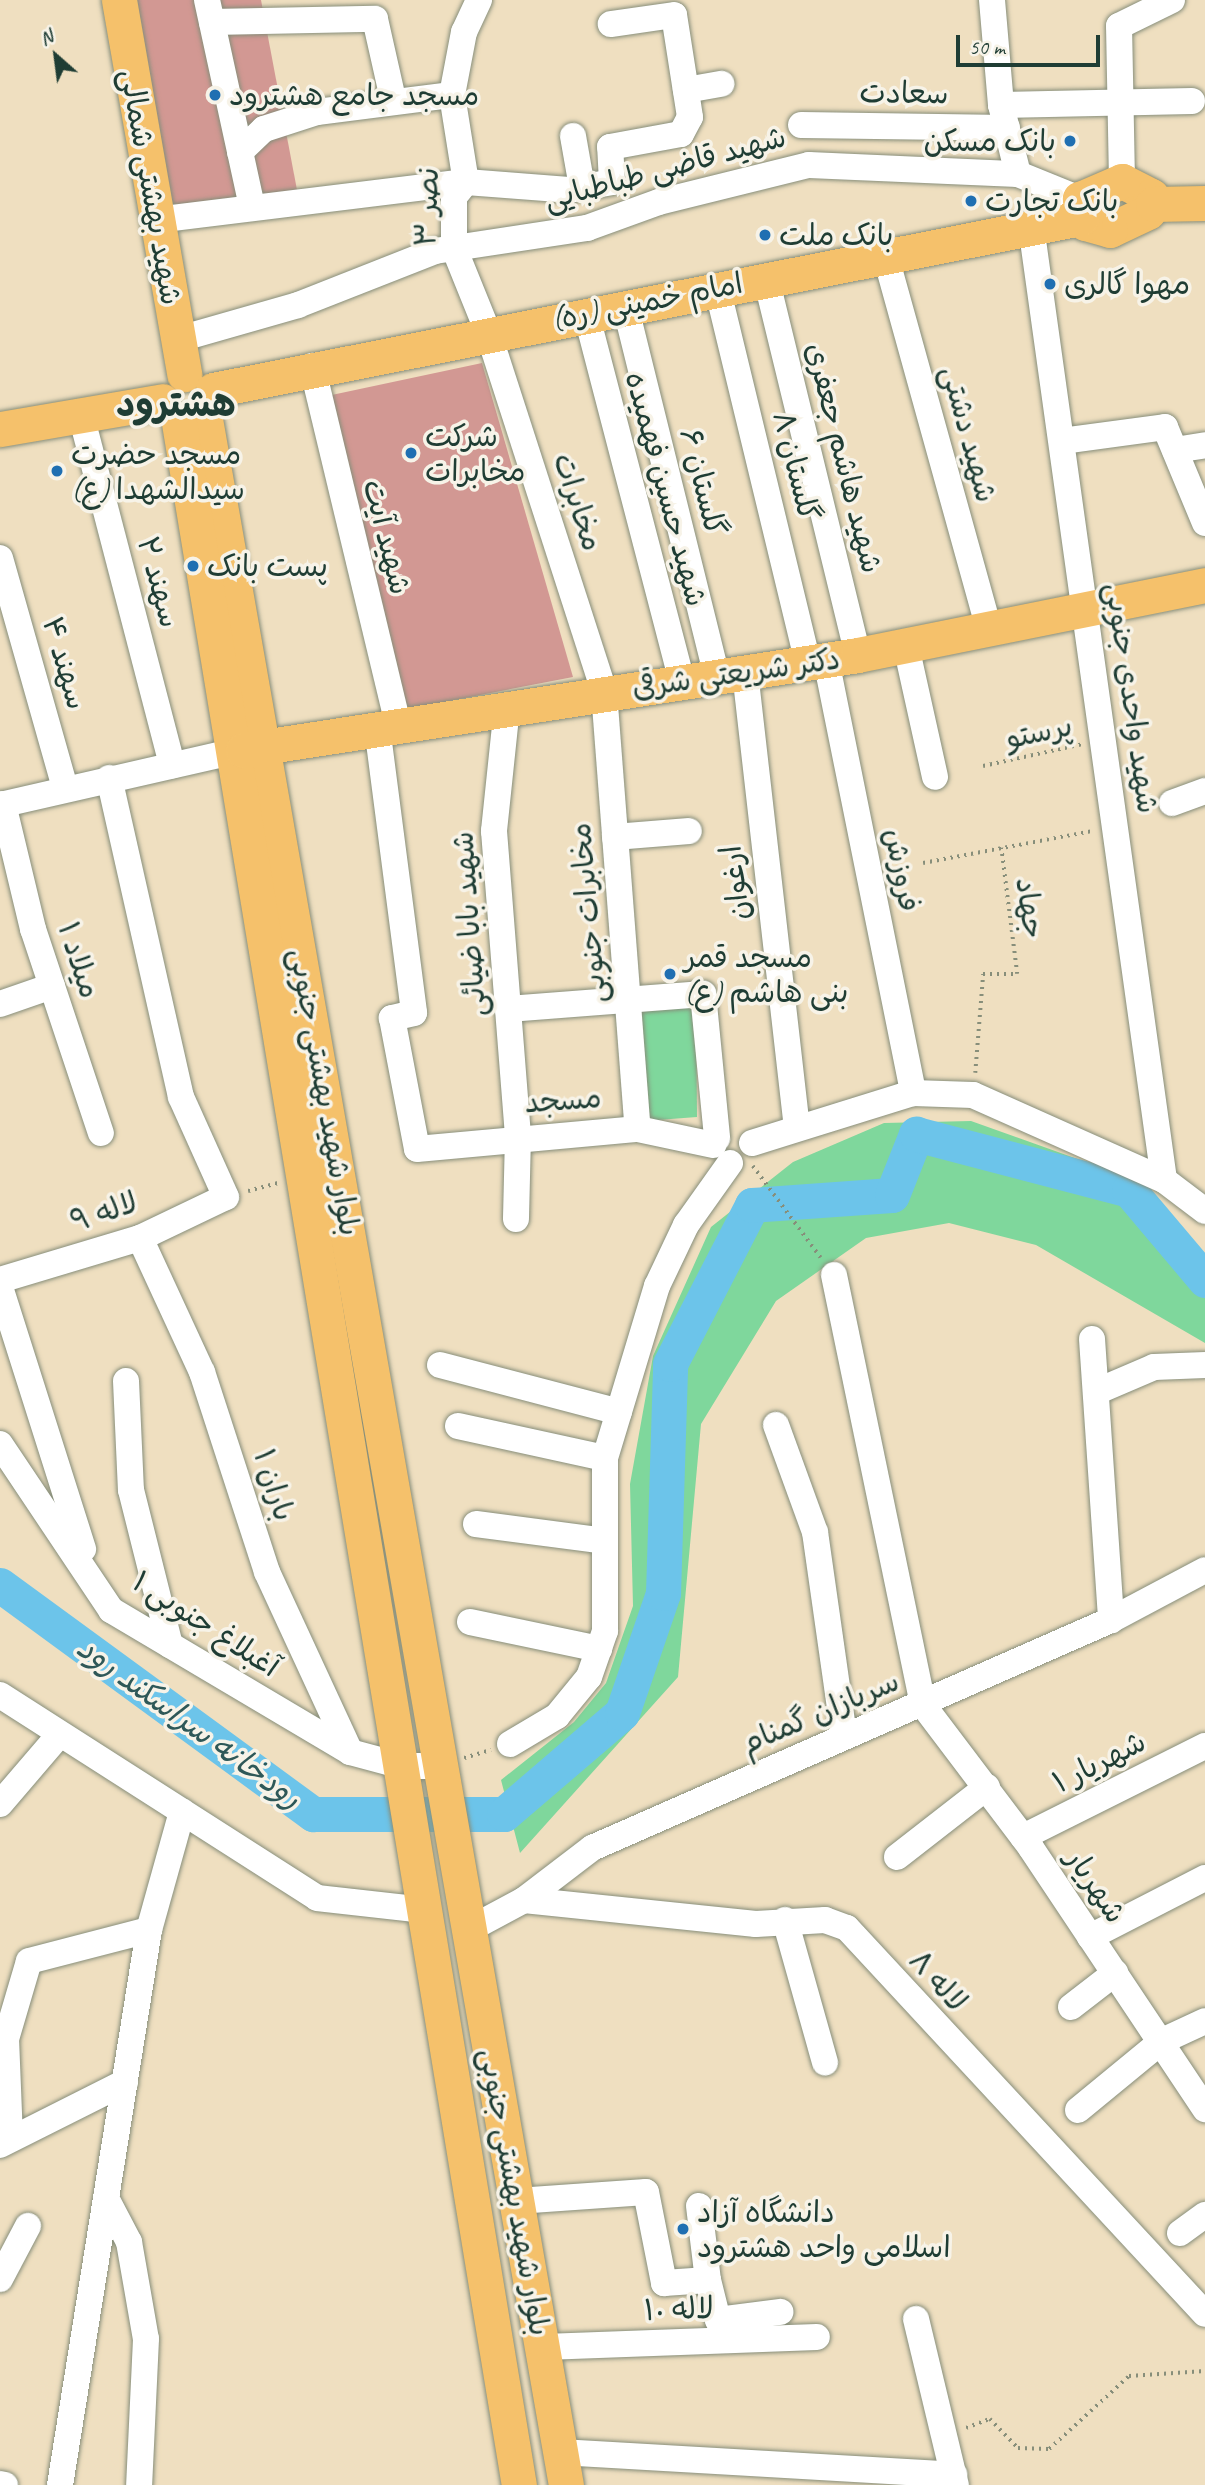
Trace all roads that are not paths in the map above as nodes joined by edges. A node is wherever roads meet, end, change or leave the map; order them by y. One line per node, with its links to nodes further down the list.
1 (119, 0): 25 (main road, شهید بهشتی شمالی)
2 (479, 0): 9 (street, نصر ۳)
3 (992, 0): 13 (street)
4 (1172, 0): 11 (street)
5 (210, 11): 10 (street); 16 (street)
6 (611, 24): 8 (street)
7 (721, 83): 8 (street)
8 (686, 90): 20 (street)
9 (452, 94): 10 (street); 19 (street, نصر ۳)
10 (393, 99): 16 (street)
11 (1119, 100): 12 (street, سعادت); 13 (street, سعادت); 18 (street)
12 (1192, 101)
13 (1004, 117): 14 (street, سعادت); 17 (street)
14 (801, 125)
15 (573, 136): 20 (street)
16 (240, 152): 23 (street)
17 (1018, 174): 24 (street, شهید قاضی طباطبایی); 26 (street, شهید قاضی طباطبایی)
18 (1122, 181): 22 (main road); 24 (main road, امام خمینی (ره))
19 (466, 182): 20 (street); 23 (street); 28 (street, نصر ۳)
20 (599, 184): 26 (street)
21 (1205, 203): 22 (main road)
22 (1153, 204): 24 (main road)
23 (252, 206): 25 (street)
24 (1081, 209): 27 (main road, امام خمینی (ره))
25 (156, 220): 35 (main road, شهید بهشتی شمالی)
26 (612, 220): 28 (street, شهید قاضی طباطبایی)
27 (1031, 226): 29 (main road, امام خمینی (ره)); 40 (street, شهید واحدی جنوبی)
28 (453, 248): 34 (street, نصر ۳); 35 (street, شهید قاضی طباطبایی)
29 (885, 254): 30 (main road, امام خمینی (ره)); 48 (street, شهید دشتی)
30 (766, 278): 31 (main road, امام خمینی (ره)); 50 (street, شهيد هاشم جعفری)
31 (717, 287): 32 (main road, امام خمینی (ره)); 50 (street, گلستان ۸)
32 (625, 305): 33 (main road, امام خمینی (ره)); 51 (street, گلستان ۶)
33 (586, 313): 34 (main road, امام خمینی (ره)); 52 (street, شهيد حسین فهمیده)
34 (488, 332): 36 (main road, امام خمینی (ره)); 53 (street, مخابرات)
35 (177, 340): 37 (main road, شهید بهشتی شمالی)
36 (312, 366): 37 (main road, امام خمینی (ره)); 55 (street, شهید آیت)
37 (189, 401): 38 (main road, امام خمینی (ره)); 56 (main road, بلوار شهید بهشتی جنوبی)
38 (81, 415): 39 (main road, امام خمینی (ره)); 57 (street, سهند ۲)
39 (0, 429)
40 (1062, 441): 42 (street); 47 (street, شهید واحدی جنوبی)
41 (1205, 444): 42 (street)
42 (1175, 450): 43 (street)
43 (1199, 486): 44 (street)
44 (1205, 523)
45 (0, 558): 60 (street, سهند ۴)
46 (1205, 584): 47 (main road, دکتر شریعتی شرقی)
47 (1086, 610): 48 (main road, دکتر شریعتی شرقی); 77 (street, شهید واحدی جنوبی)
48 (990, 632): 49 (main road, دکتر شریعتی شرقی)
49 (906, 646): 50 (main road, دکتر شریعتی شرقی); 58 (street)
50 (830, 659): 51 (main road, دکتر شریعتی شرقی); 70 (street, فروزش)
51 (731, 674): 52 (main road, دکتر شریعتی شرقی); 71 (street, ارغوان)
52 (682, 682): 53 (main road, دکتر شریعتی شرقی)
53 (604, 692): 54 (main road, دکتر شریعتی شرقی); 65 (street, مخابرات جنوبی)
54 (508, 707): 55 (main road, دکتر شریعتی شرقی); 69 (street, شهيد بابا ضيائی)
55 (387, 725): 56 (main road, دکتر شریعتی شرقی); 75 (street, شهید آیت)
56 (249, 749): 57 (street); 109 (main road, بلوار شهید بهشتی جنوبی); 110 (main road, بلوار شهید بهشتی جنوبی)
57 (172, 765): 59 (street)
58 (936, 777)
59 (109, 778): 60 (street); 80 (street, لاله ۹)
60 (65, 788): 63 (street)
61 (1205, 792): 62 (street)
62 (1172, 803)
63 (1, 805): 66 (street, میلاد ۱)
64 (689, 831): 65 (street)
65 (615, 836): 67 (street, مخابرات جنوبی)
66 (52, 986): 68 (street); 73 (street, میلاد ۱)
67 (628, 1000): 69 (street); 72 (street, مخابرات جنوبی); 76 (street)
68 (0, 1004)
69 (508, 1009): 74 (street, شهيد بابا ضيائی)
70 (913, 1093): 71 (street); 77 (street)
71 (797, 1128): 76 (street)
72 (638, 1129): 74 (street, مسجد); 76 (street, مسجد)
73 (101, 1133)
74 (518, 1136): 75 (street, مسجد); 79 (street, شهيد بابا ضيائی)
75 (417, 1149)
76 (732, 1150): 89 (street)
77 (1164, 1180): 78 (street)
78 (1202, 1213)
79 (516, 1219)
80 (140, 1238): 82 (street, لاله ۹); 108 (street, باران ۱)
81 (834, 1275): 103 (street)
82 (0, 1280)
83 (0, 1287): 97 (street)
84 (1092, 1339): 88 (street)
85 (440, 1365): 89 (street)
86 (1205, 1365): 88 (street)
87 (125, 1381): 100 (street)
88 (1098, 1391): 98 (street)
89 (619, 1412): 93 (street)
90 (776, 1425): 105 (street)
91 (458, 1426): 93 (street)
92 (0, 1444): 97 (street, آغبلاغ جنوبی ۱)
93 (605, 1458): 95 (street)
94 (476, 1524): 95 (street)
95 (605, 1541): 101 (street)
96 (1205, 1570): 98 (street, سربازان گمنام)
97 (91, 1576): 100 (street, آغبلاغ جنوبی ۱)
98 (1111, 1620): 103 (street, سربازان گمنام)
99 (470, 1622): 101 (street)
100 (170, 1645): 108 (street, آغبلاغ جنوبی ۱)
101 (599, 1649): 106 (street)
102 (0, 1695): 104 (street)
103 (923, 1704): 105 (street, سربازان گمنام); 111 (street, شهریار)
104 (60, 1734): 112 (street); 113 (street)
105 (844, 1735): 117 (street, سربازان گمنام)
106 (510, 1744)
107 (1205, 1746): 114 (street, شهریار ۱)
108 (350, 1752): 110 (street, آغبلاغ جنوبی ۱)
109 (441, 1777): 110 (street, آغبلاغ جنوبی ۱); 119 (main road, بلوار شهید بهشتی جنوبی)
110 (404, 1779): 118 (main road, بلوار شهید بهشتی جنوبی)
111 (986, 1787): 114 (street, شهریار); 115 (street)
112 (0, 1804)
113 (182, 1812): 118 (street); 121 (street)
114 (1023, 1837): 122 (street, شهریار)
115 (897, 1857)
116 (1205, 1878): 122 (street)
117 (524, 1900): 119 (street, سربازان گمنام); 120 (street, لاله ۸)
118 (424, 1905): 151 (main road, بلوار شهید بهشتی جنوبی)
119 (465, 1915): 133 (main road, بلوار شهید بهشتی جنوبی)
120 (785, 1920): 127 (street); 141 (street, لاله ۸)
121 (149, 1930): 128 (street); 131 (street)
122 (1090, 1937): 123 (street, شهریار)
123 (1115, 1973): 124 (street); 126 (street, شهریار)
124 (1071, 2007)
125 (1205, 2021): 126 (street)
126 (1162, 2041): 129 (street, شهریار); 130 (street)
127 (825, 2062)
128 (125, 2082): 131 (street); 132 (street)
129 (1205, 2109)
130 (1078, 2110)
131 (5, 2141)
132 (106, 2198): 149 (street); 150 (street)
133 (517, 2201): 139 (street); 144 (main road, بلوار شهید بهشتی جنوبی)
134 (699, 2206): 139 (street)
135 (1205, 2215): 137 (street)
136 (28, 2226): 138 (street)
137 (1180, 2233)
138 (0, 2278)
139 (708, 2280): 140 (street)
140 (780, 2312)
141 (1205, 2314)
142 (916, 2319): 146 (street)
143 (817, 2337): 144 (street, لاله ۱۰)
144 (544, 2347): 145 (main road, بلوار شهید بهشتی جنوبی)
145 (563, 2468): 146 (street)
146 (955, 2480)
147 (0, 2484): 148 (street)
148 (5, 2485)
149 (60, 2485)
150 (139, 2485)
151 (519, 2485)

